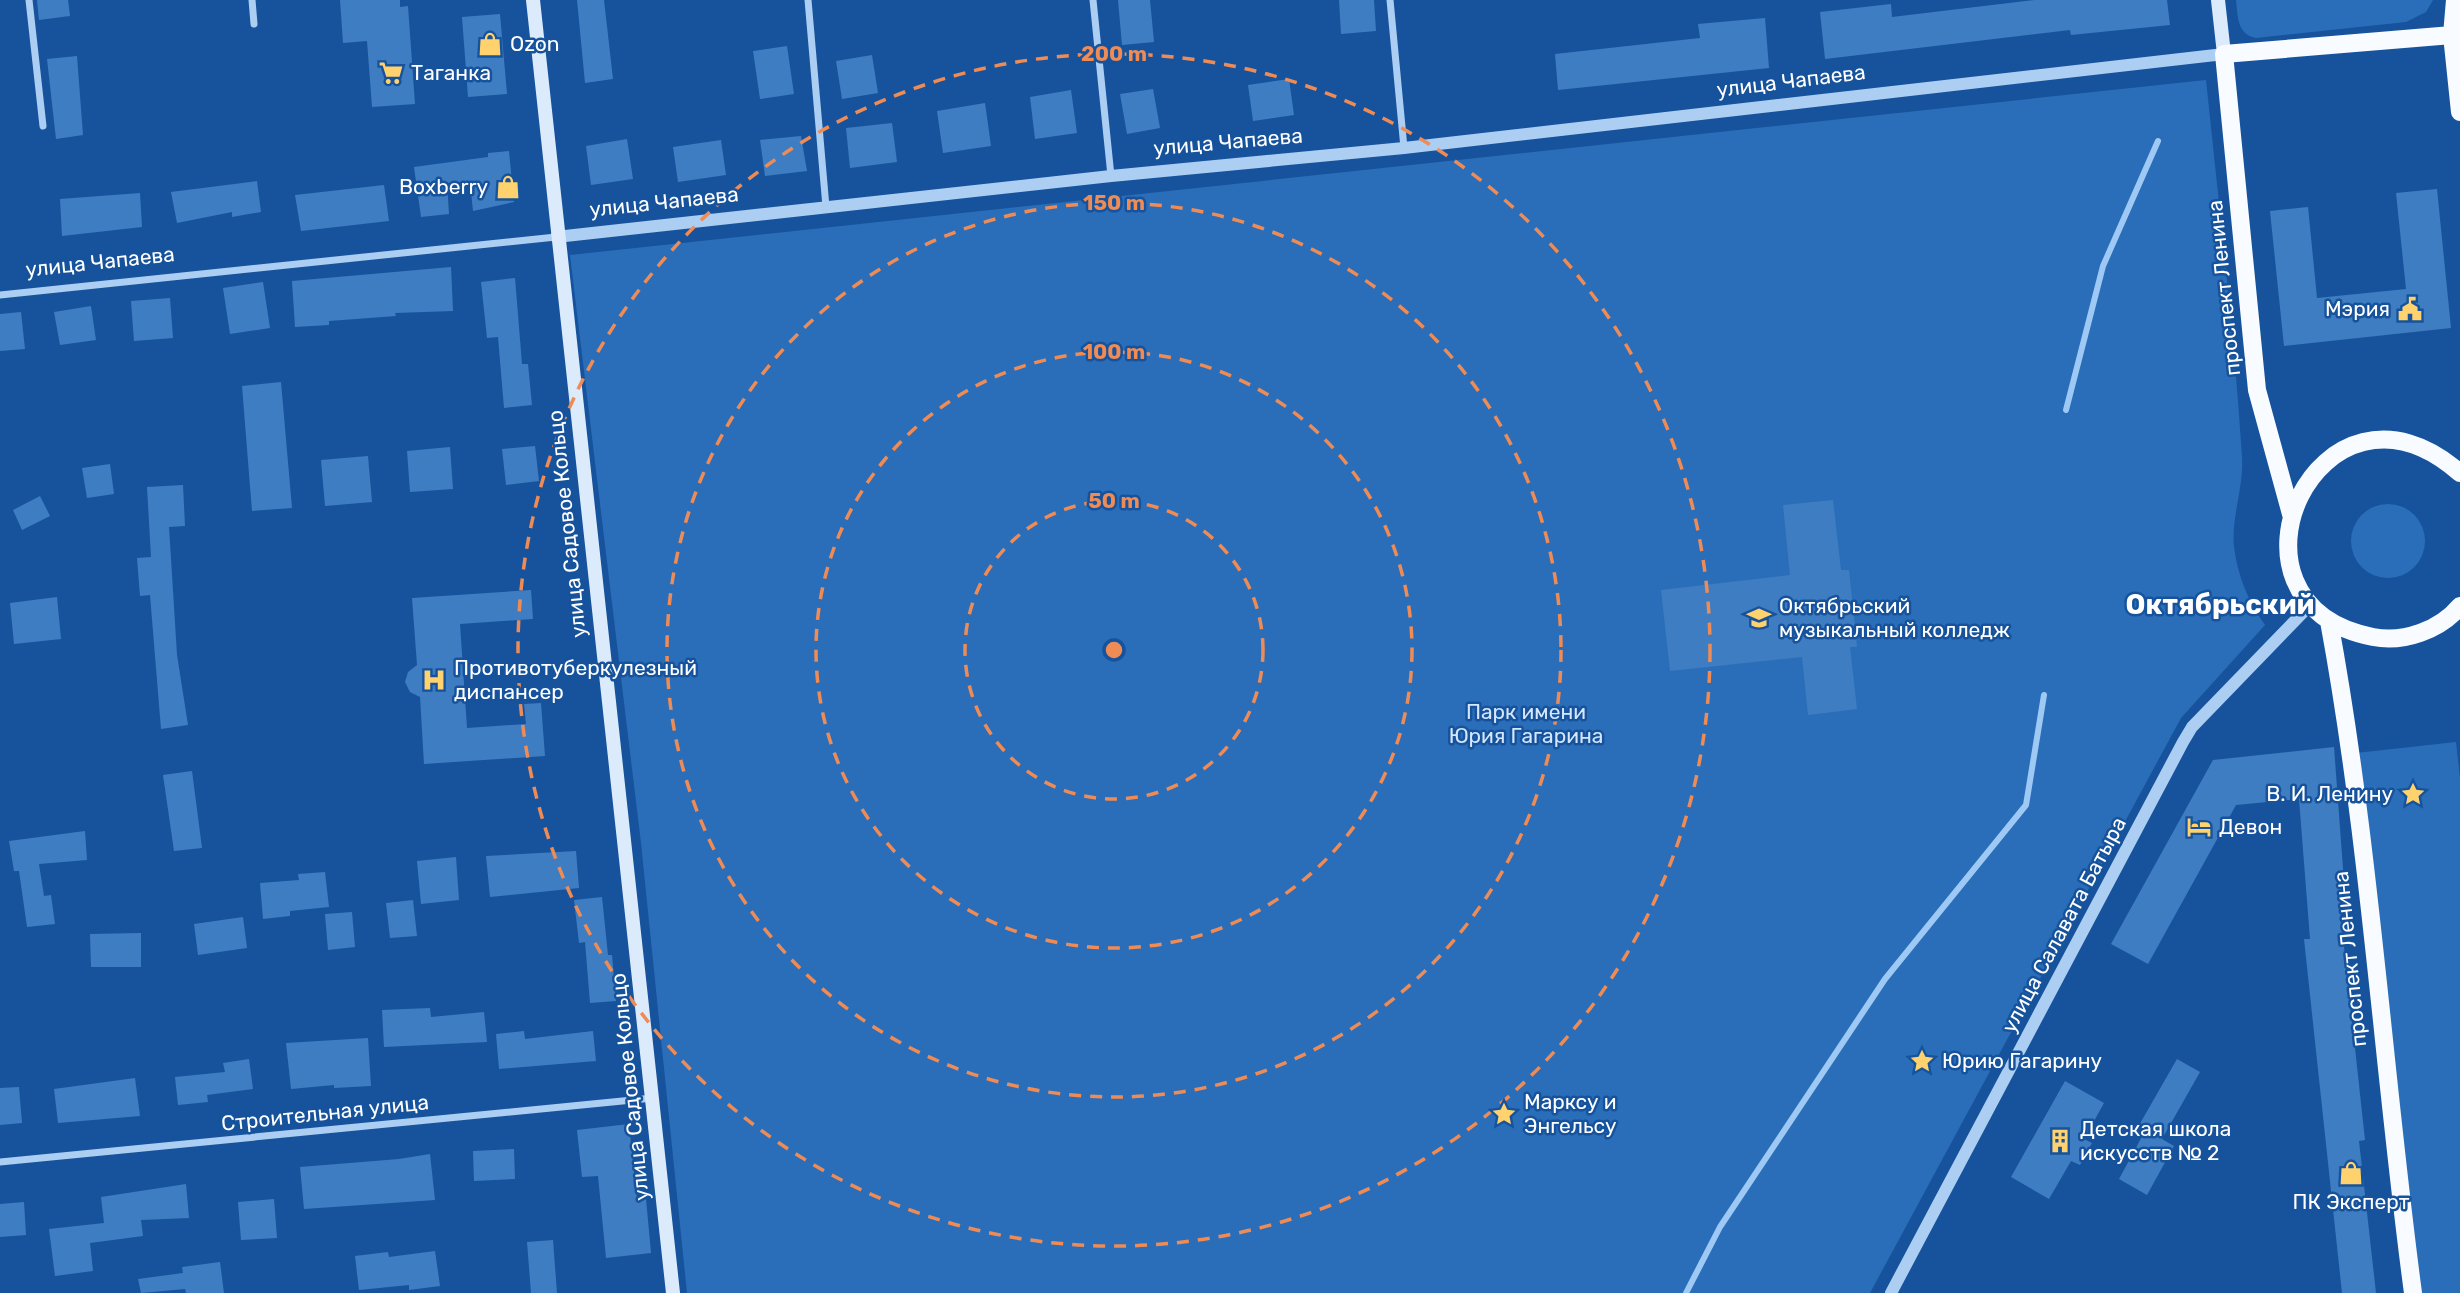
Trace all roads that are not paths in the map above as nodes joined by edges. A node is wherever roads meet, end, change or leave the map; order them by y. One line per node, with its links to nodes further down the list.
1 (29, 0): 13 (street)
2 (252, 0): 9 (street)
3 (533, 0): 17 (main road, улица Садовое Кольцо)
4 (807, 0): 16 (street)
5 (1093, 0): 15 (street)
6 (1390, 0): 14 (street)
7 (2218, 0): 11 (main road)
8 (2455, 0): 10 (main road)
9 (254, 24)
10 (2456, 34): 11 (main road, улица Чапаева); 12 (main road)
11 (2224, 54): 14 (street, улица Чапаева); 20 (main road, проспект Ленина)
12 (2460, 112)
13 (43, 126)
14 (1405, 148): 15 (street, улица Чапаева)
15 (1111, 176): 16 (street, улица Чапаева)
16 (826, 207): 17 (street, улица Чапаева)
17 (556, 237): 18 (street, улица Чапаева); 24 (main road, улица Садовое Кольцо)
18 (0, 296)
19 (2460, 473): 20 (main road)
20 (2291, 514): 21 (main road)
21 (2311, 604): 23 (main road); 27 (street, улица Салавата Батыра)
22 (2460, 606): 23 (main road)
23 (2329, 621): 28 (main road, проспект Ленина)
24 (653, 1098): 25 (street, Строительная улица); 26 (main road, улица Садовое Кольцо)
25 (0, 1162)
26 (673, 1293)
27 (1891, 1293)
28 (2413, 1293)

